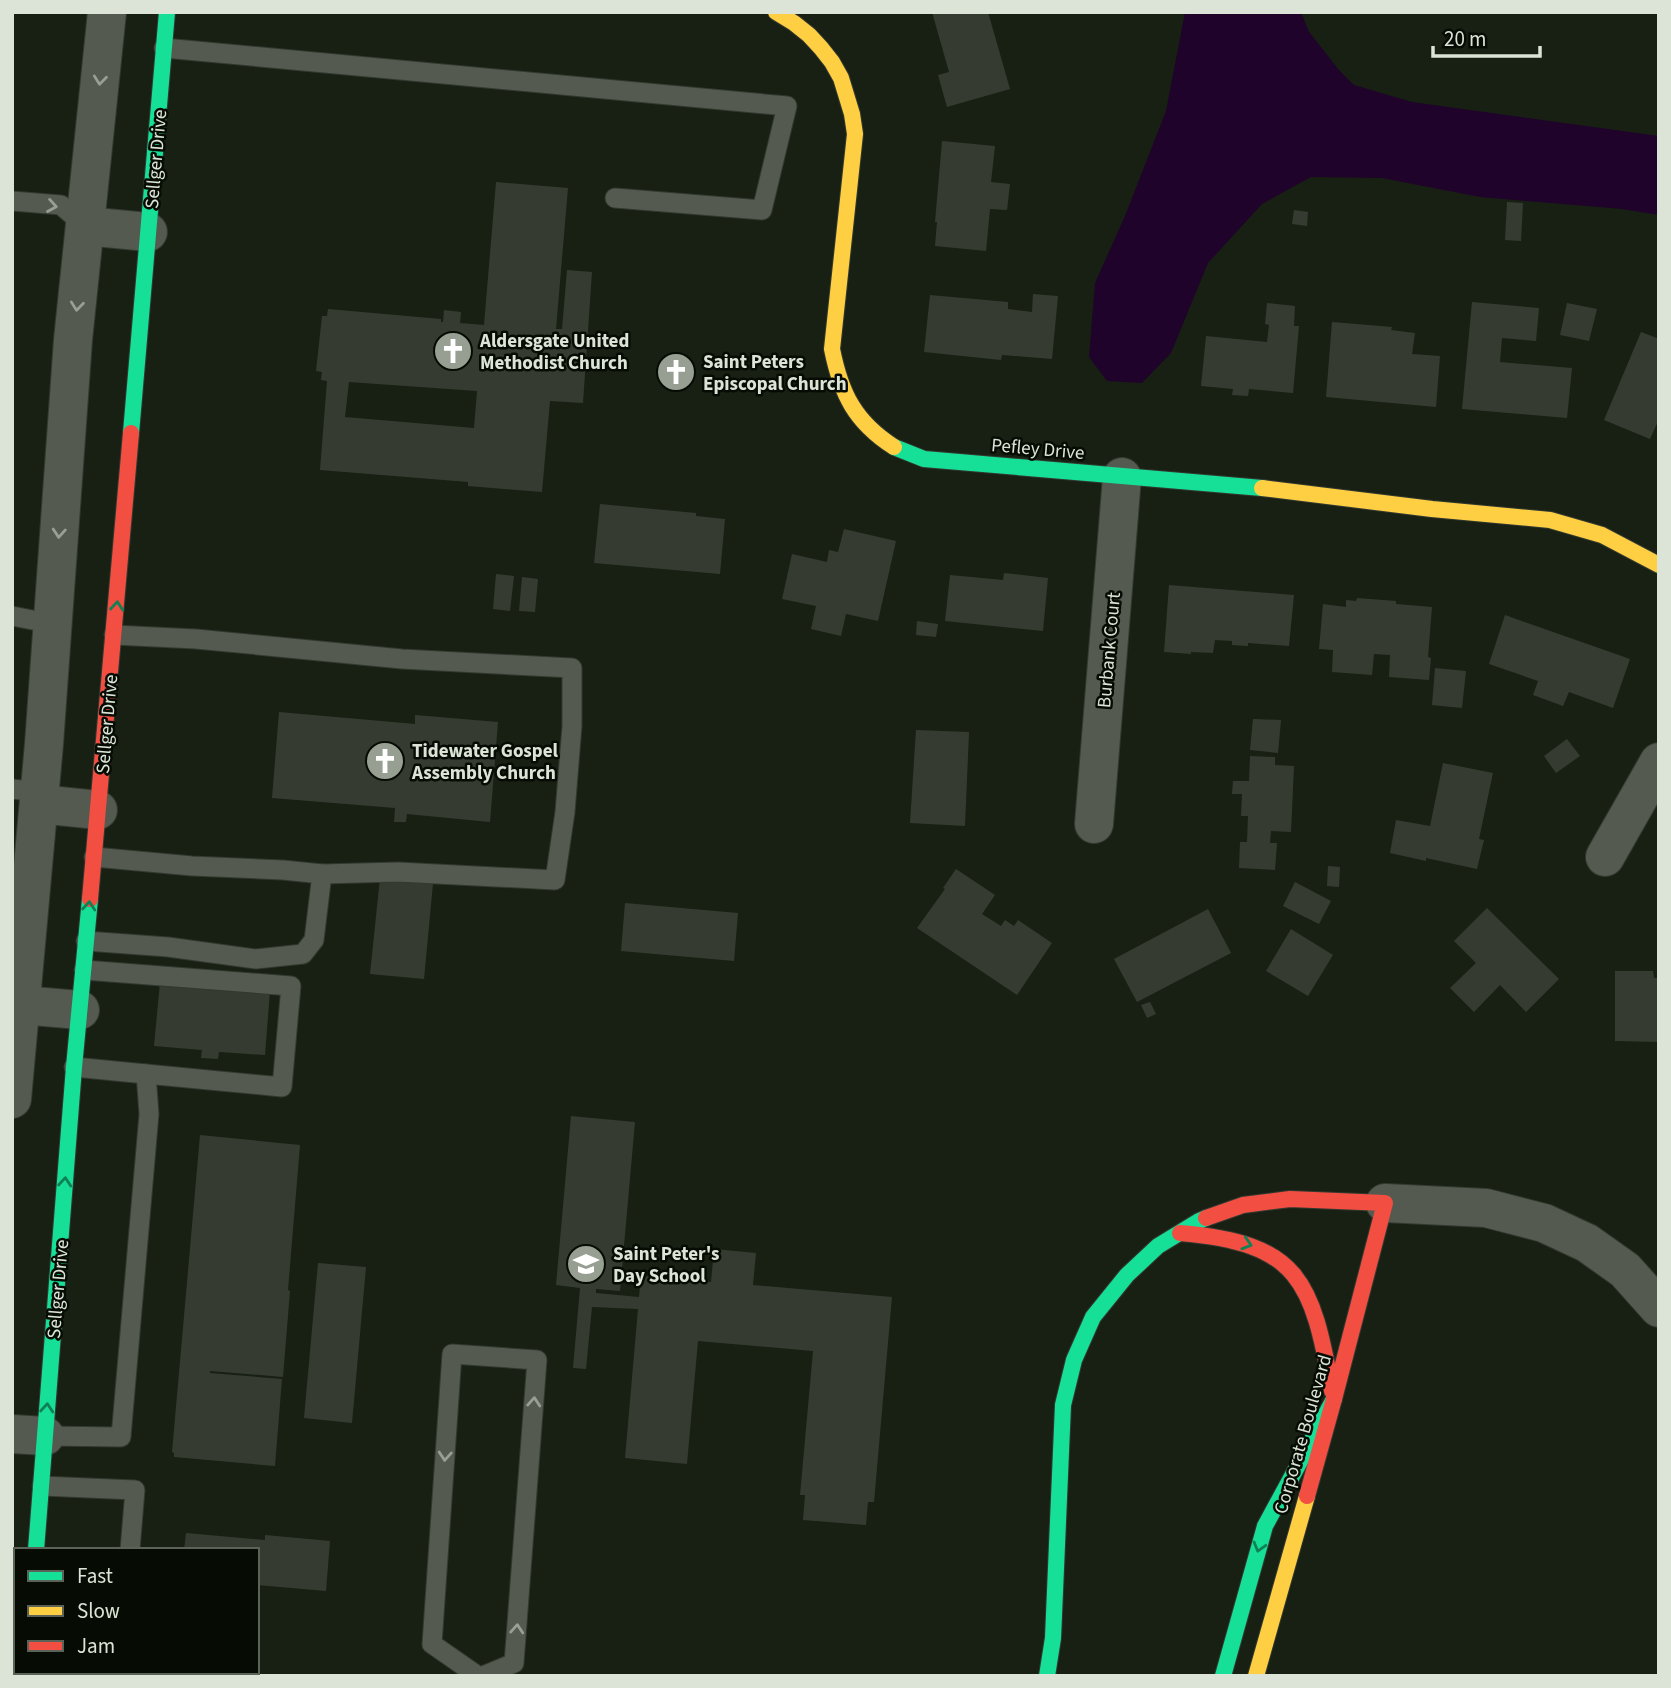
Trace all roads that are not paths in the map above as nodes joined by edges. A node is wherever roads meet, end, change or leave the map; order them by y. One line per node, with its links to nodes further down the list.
1 (107, 12): 7 (street, one-way to 7)
2 (167, 12): 4 (street, Sellger Drive)
3 (776, 12): 9 (street, Pefley Drive)
4 (164, 48): 5 (lane); 8 (street, Sellger Drive)
5 (615, 198)
6 (12, 201): 7 (lane, one-way to 7)
7 (85, 226): 8 (street); 12 (street, one-way to 12)
8 (148, 232): 13 (street, Sellger Drive, one-way to 8)
9 (1122, 477): 10 (street, Pefley Drive); 17 (street, Burbank Court)
10 (1659, 565)
11 (12, 616): 12 (lane)
12 (53, 624): 15 (street)
13 (114, 635): 16 (street, Sellger Drive); 20 (lane)
14 (1659, 762): 19 (street)
15 (30, 794): 16 (street); 21 (street)
16 (98, 810): 18 (street, Sellger Drive)
17 (1094, 824)
18 (94, 857): 20 (lane); 22 (street, Sellger Drive, one-way to 18)
19 (1605, 857)
20 (322, 874): 22 (lane)
21 (22, 876): 24 (street)
22 (86, 941): 23 (street, Sellger Drive)
23 (84, 970): 25 (street, Sellger Drive); 27 (lane)
24 (17, 1005): 25 (street); 28 (street)
25 (80, 1010): 26 (street, Sellger Drive)
26 (74, 1066): 27 (lane); 33 (street, Sellger Drive, one-way to 26)
27 (146, 1074): 33 (lane)
28 (12, 1099)
29 (1385, 1203): 30 (street); 31 (street); 32 (street, Corporate Boulevard)
30 (1180, 1233): 32 (street, one-way to 32); 38 (street)
31 (1659, 1308)
32 (1334, 1399): 39 (street, one-way to 39); 40 (street, Corporate Boulevard)
33 (29, 1435): 34 (street, Sellger Drive)
34 (41, 1486): 35 (street, Sellger Drive); 36 (lane)
35 (36, 1548)
36 (130, 1548)
37 (481, 1676): 37 (lane, one-way to 37)
38 (1047, 1676)
39 (1223, 1676)
40 (1256, 1676)

